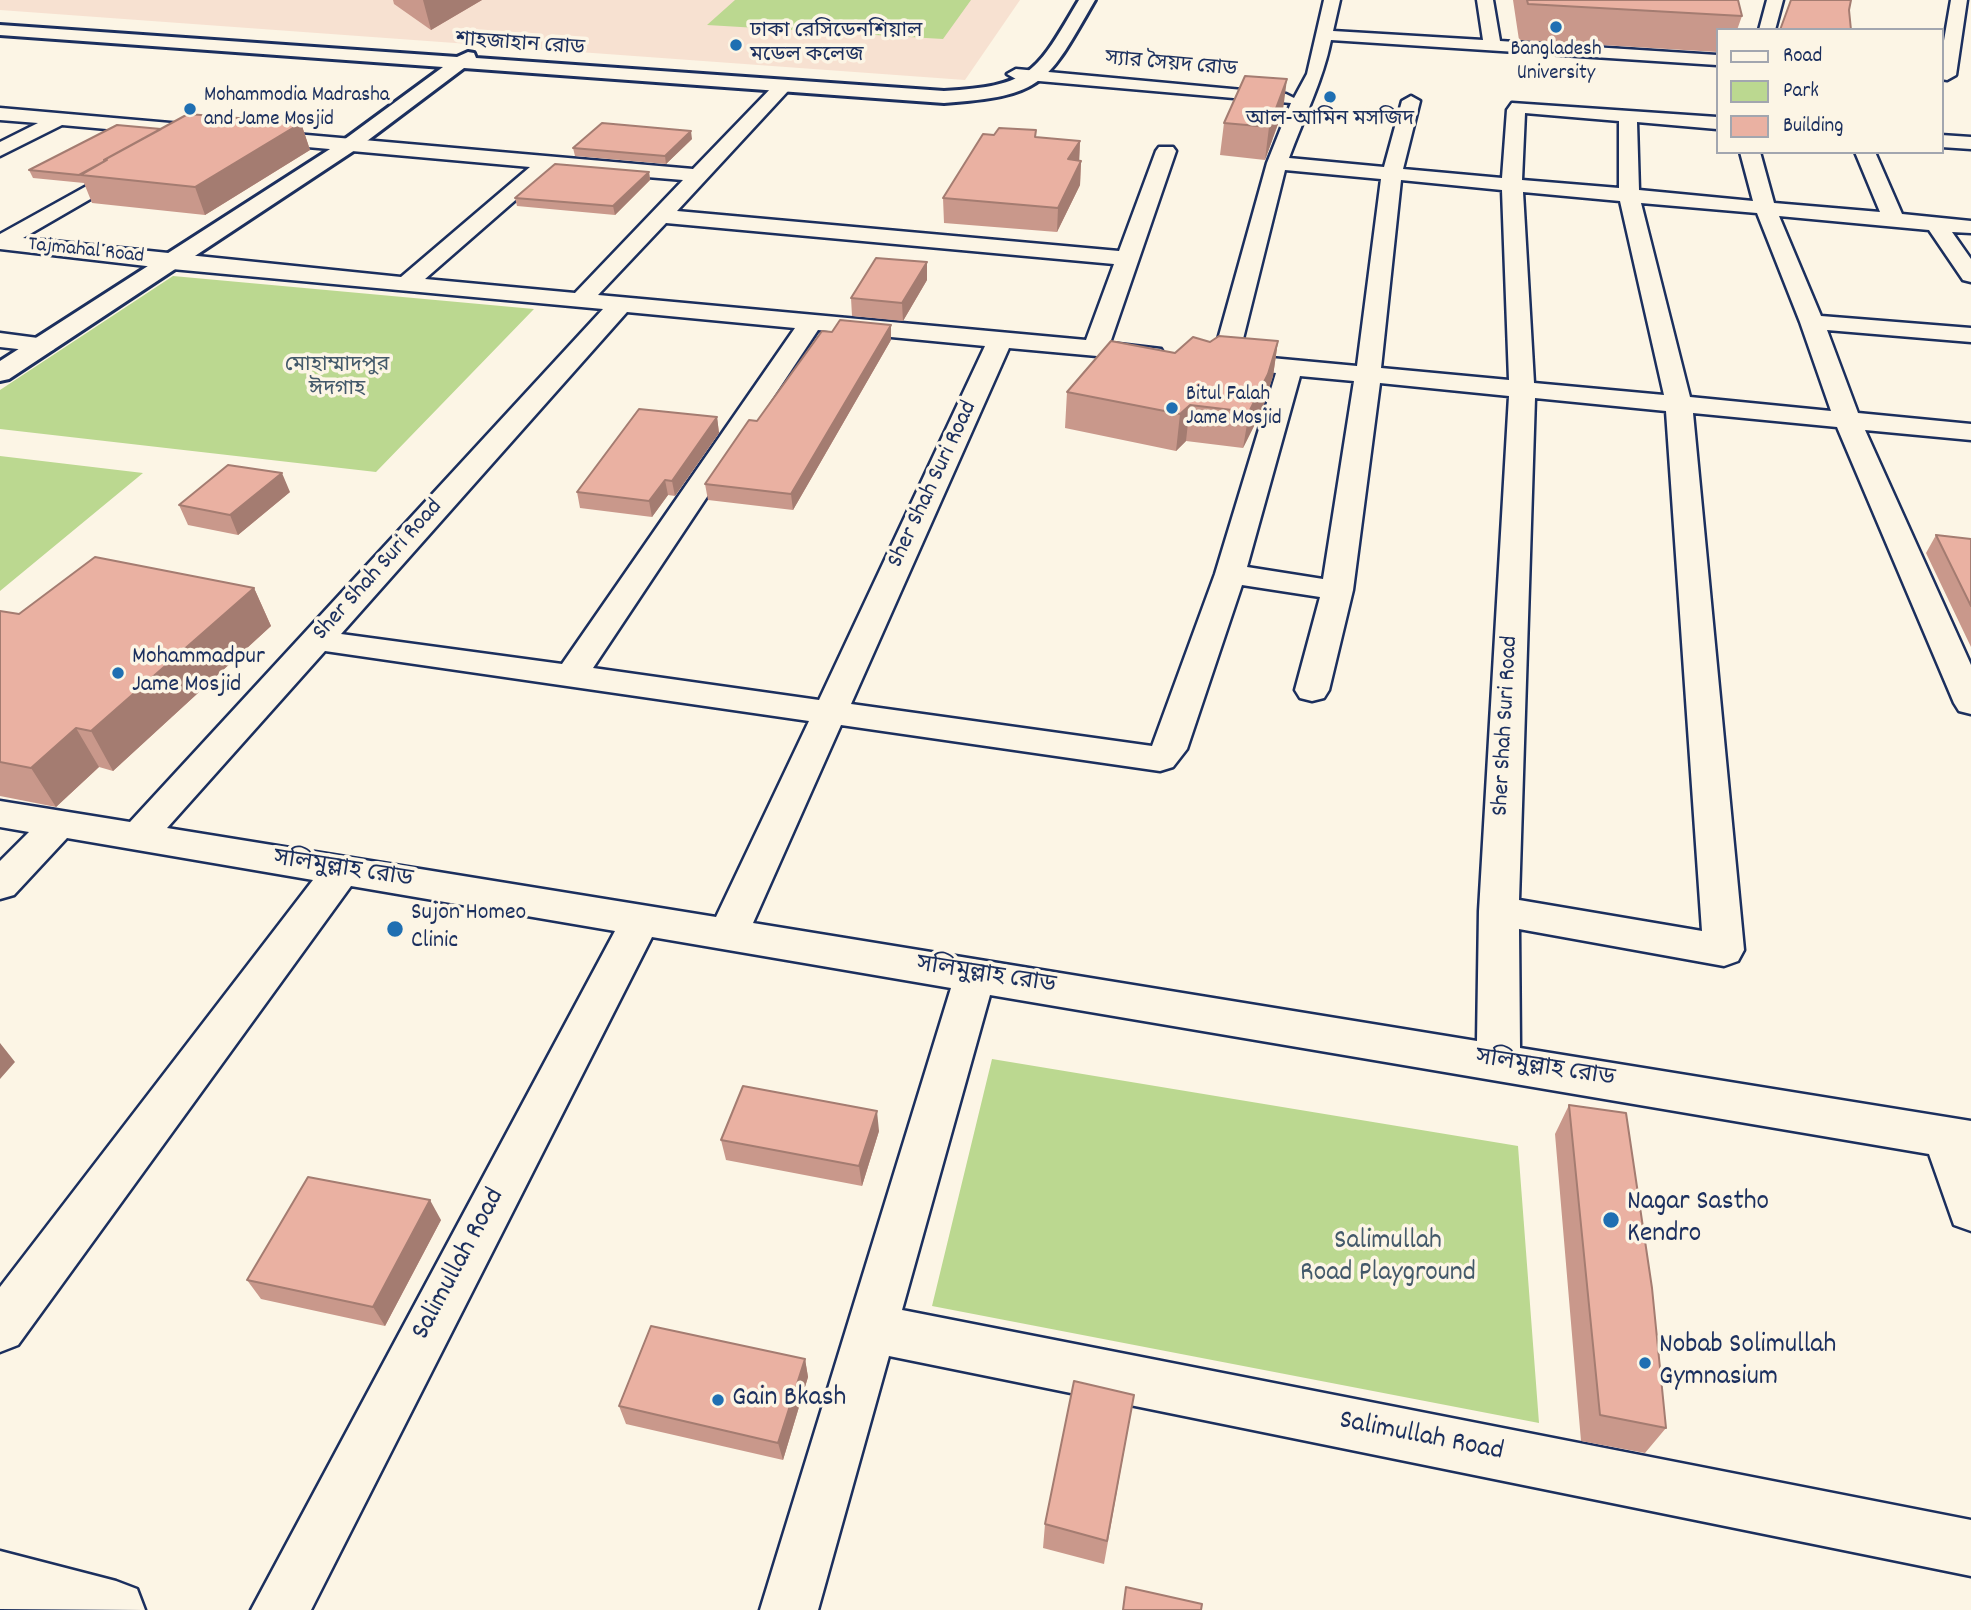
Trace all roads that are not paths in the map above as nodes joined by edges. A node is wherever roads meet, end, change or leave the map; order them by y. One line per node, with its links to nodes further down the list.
1 (1071, 0): 15 (street)
2 (1087, 0): 15 (street)
3 (1332, 0): 10 (street)
4 (1485, 0): 11 (street)
5 (1775, 0): 8 (street)
6 (1959, 0): 14 (street)
7 (0, 22): 12 (street, শাহজাহান রোড)
8 (1768, 28)
9 (0, 30): 12 (street, শাহজাহান রোড)
10 (1326, 35): 11 (street); 18 (street)
11 (1492, 45): 13 (street)
12 (463, 60): 15 (street, শাহজাহান রোড); 17 (street, শাহজাহান রোড); 27 (street)
13 (1716, 60)
14 (1944, 74): 16 (street)
15 (1025, 75): 17 (street, শাহজাহান রোড); 18 (street, স্যার সৈয়দ রোড)
16 (1971, 76)
17 (782, 87): 35 (street)
18 (1301, 101): 33 (street)
19 (1411, 101): 34 (street)
20 (0, 114): 22 (street)
21 (1628, 116): 23 (street); 36 (street); 37 (street)
22 (60, 119): 24 (street); 28 (street)
23 (1716, 123)
24 (196, 130): 27 (street); 43 (street, Tajmahal Road)
25 (1943, 141): 26 (street)
26 (1971, 143)
27 (348, 146): 32 (street); 45 (street)
28 (0, 150)
29 (1166, 151): 44 (street)
30 (1751, 154): 38 (street)
31 (1866, 154): 40 (street)
32 (546, 163): 35 (street); 47 (street)
33 (1277, 163): 34 (street); 59 (street)
34 (1392, 174): 36 (street); 62 (street)
35 (701, 176): 39 (street)
36 (1512, 185): 37 (street); 63 (street, Sher Shah Suri Road)
37 (1629, 195): 38 (street); 64 (street)
38 (1765, 208): 40 (street); 51 (street)
39 (662, 216): 44 (street); 48 (street)
40 (1894, 220): 41 (street)
41 (1936, 224): 42 (street); 46 (street)
42 (1971, 227)
43 (0, 242): 45 (street, Tajmahal Road)
44 (1127, 258): 56 (street)
45 (172, 262): 47 (street); 55 (street)
46 (1971, 275)
47 (406, 284): 48 (street)
48 (580, 300): 49 (street)
49 (621, 304): 50 (street); 69 (street, Sher Shah Suri Road)
50 (811, 322): 54 (street); 70 (street)
51 (1812, 322): 52 (street); 65 (street)
52 (1971, 335)
53 (0, 340): 55 (street)
54 (1000, 340): 56 (street); 73 (street, Sher Shah Suri Road)
55 (44, 345): 61 (street)
56 (1094, 349): 57 (street)
57 (1173, 356)
58 (1199, 359): 59 (street)
59 (1225, 361): 60 (street)
60 (1290, 368): 62 (street); 67 (street)
61 (0, 373)
62 (1368, 375): 63 (street); 68 (street)
63 (1522, 390): 64 (street); 79 (street, Sher Shah Suri Road)
64 (1679, 404): 65 (street); 79 (street)
65 (1847, 420): 66 (street); 72 (street)
66 (1971, 432)
67 (1230, 574): 68 (street); 73 (street)
68 (1337, 590): 71 (street)
69 (316, 640): 70 (street); 76 (street, Sher Shah Suri Road)
70 (571, 676): 73 (street)
71 (1312, 690)
72 (1971, 703)
73 (829, 713): 81 (street, Sher Shah Suri Road)
74 (0, 814): 75 (street, সলিমুল্লাহ রোড)
75 (59, 824): 76 (street, সলিমুল্লাহ রোড); 78 (street)
76 (138, 837): 77 (street, সলিমুল্লাহ রোড)
77 (341, 871): 80 (street, সলিমুল্লাহ রোড); 86 (street)
78 (0, 885)
79 (1499, 911): 83 (street, Sher Shah Suri Road)
80 (641, 920): 81 (street, সলিমুল্লাহ রোড); 91 (street, Salimullah Road)
81 (728, 935): 82 (street, সলিমুল্লাহ রোড)
82 (975, 976): 83 (street, সলিমুল্লাহ রোড); 87 (street)
83 (1498, 1062): 84 (street, সলিমুল্লাহ রোড)
84 (1959, 1139): 85 (street)
85 (1971, 1210)
86 (0, 1328)
87 (872, 1328): 88 (street, Salimullah Road); 92 (street)
88 (1971, 1548)
89 (0, 1580): 90 (street)
90 (116, 1610)
91 (280, 1610)
92 (789, 1610)

